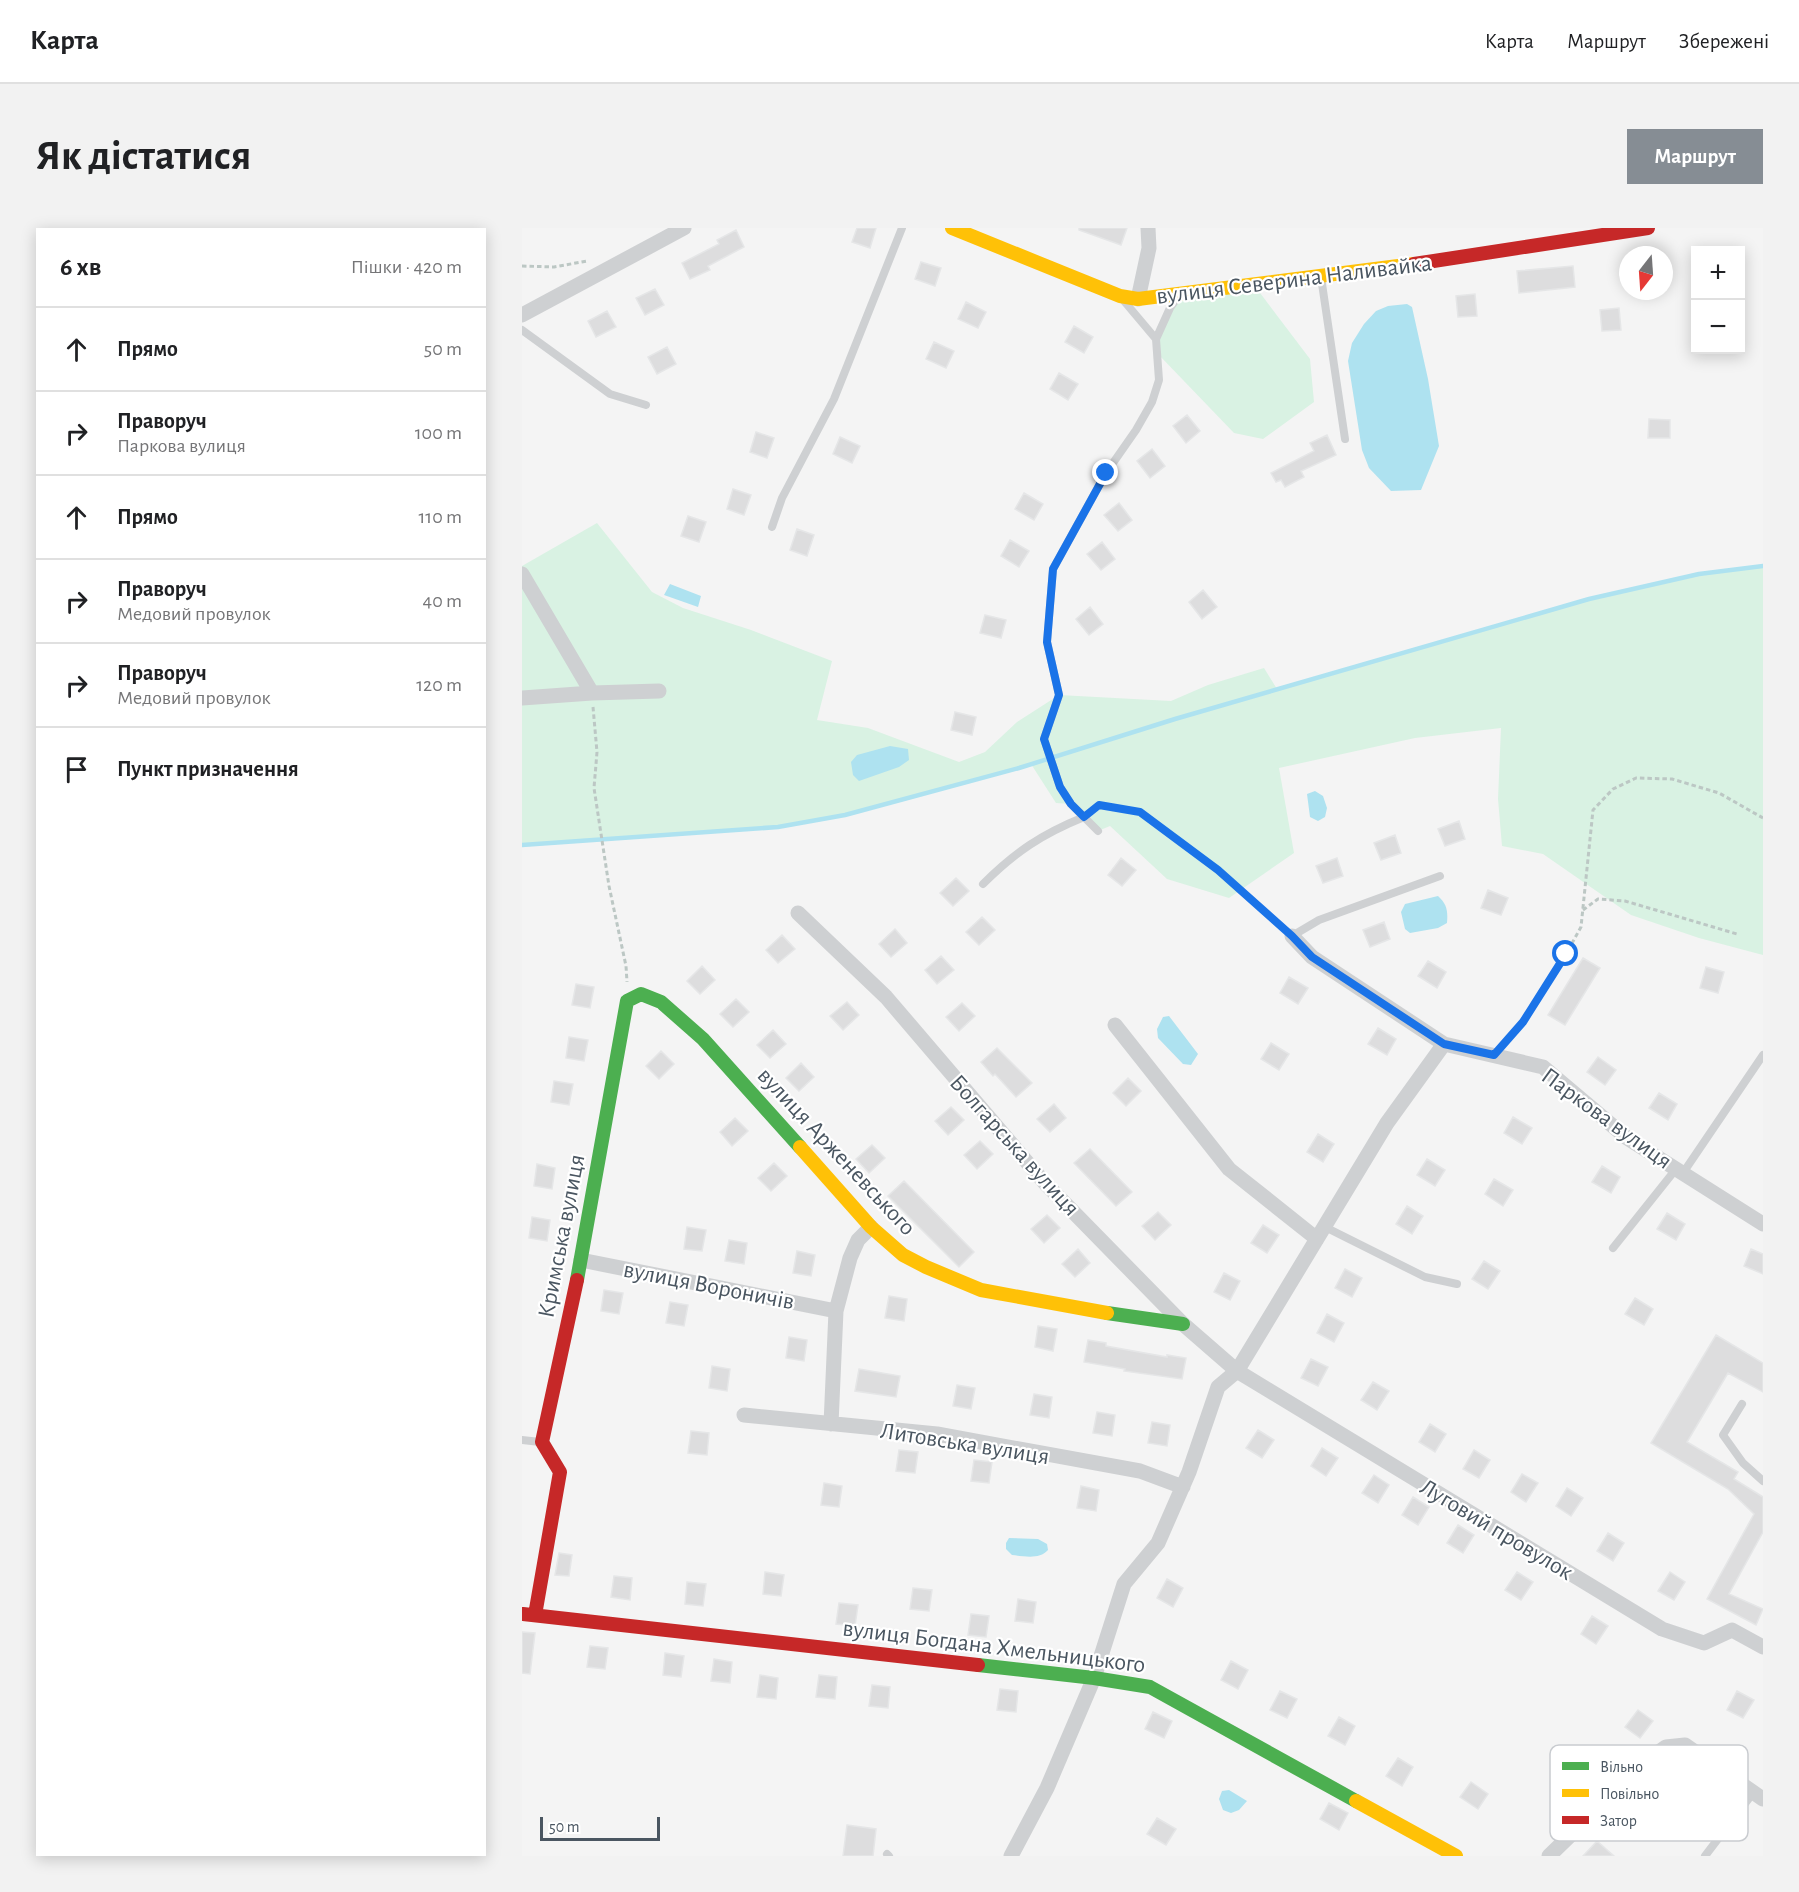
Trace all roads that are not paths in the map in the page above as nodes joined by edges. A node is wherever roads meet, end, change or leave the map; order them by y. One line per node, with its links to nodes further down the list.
1 (684, 228): 11 (street)
2 (902, 228): 16 (lane)
3 (952, 228): 9 (street, вулиця Северина Наливайка)
4 (1149, 228): 10 (street)
5 (1648, 228): 6 (street, вулиця Северина Наливайка)
6 (1599, 231): 7 (street, вулиця Северина Наливайка)
7 (1321, 277): 8 (street, вулиця Северина Наливайка); 15 (lane)
8 (1180, 294): 10 (street, вулиця Северина Наливайка); 13 (lane)
9 (1120, 296): 10 (street, вулиця Северина Наливайка); 13 (lane)
10 (1138, 299)
11 (522, 315)
12 (522, 330): 14 (lane)
13 (1156, 339): 21 (lane)
14 (646, 405)
15 (1345, 439)
16 (772, 527)
17 (522, 574): 19 (street)
18 (659, 691): 19 (street)
19 (592, 693): 20 (street)
20 (522, 698)
21 (1084, 817): 22 (lane); 24 (lane)
22 (1098, 831)
23 (1440, 876): 26 (lane)
24 (983, 884)
25 (798, 913): 39 (street, Болгарська вулиця)
26 (1292, 936): 29 (street, Паркова вулиця)
27 (627, 1001): 33 (street, вулиця Арженевського); 36 (street, Кримська вулиця)
28 (1115, 1025): 34 (street)
29 (1444, 1044): 31 (street, Паркова вулиця); 34 (street)
30 (1763, 1055): 31 (lane)
31 (1680, 1171): 32 (street, Паркова вулиця); 35 (lane)
32 (1763, 1224)
33 (871, 1227): 38 (street); 39 (street, вулиця Арженевського)
34 (1321, 1233): 37 (lane); 40 (street)
35 (1613, 1248)
36 (581, 1260): 38 (street, вулиця Вороничів); 45 (street, Кримська вулиця)
37 (1457, 1284)
38 (836, 1311): 43 (street)
39 (1183, 1324): 40 (street, Болгарська вулиця)
40 (1237, 1371): 47 (street); 49 (street, Луговий провулок)
41 (1742, 1404): 46 (lane)
42 (744, 1415): 43 (street, Литовська вулиця)
43 (831, 1424): 47 (street, Литовська вулиця)
44 (522, 1440): 45 (lane)
45 (542, 1442): 48 (street)
46 (1763, 1481)
47 (1183, 1487): 50 (street)
48 (529, 1614): 50 (street, вулиця Богдана Хмельницького)
49 (1763, 1647)
50 (1094, 1678): 55 (street); 56 (street, вулиця Богдана Хмельницького)
51 (1758, 1796): 52 (lane)
52 (1748, 1807)
53 (1564, 1841): 57 (street)
54 (1718, 1841): 58 (lane)
55 (1011, 1856)
56 (1456, 1856)
57 (1549, 1856)
58 (1705, 1856)

